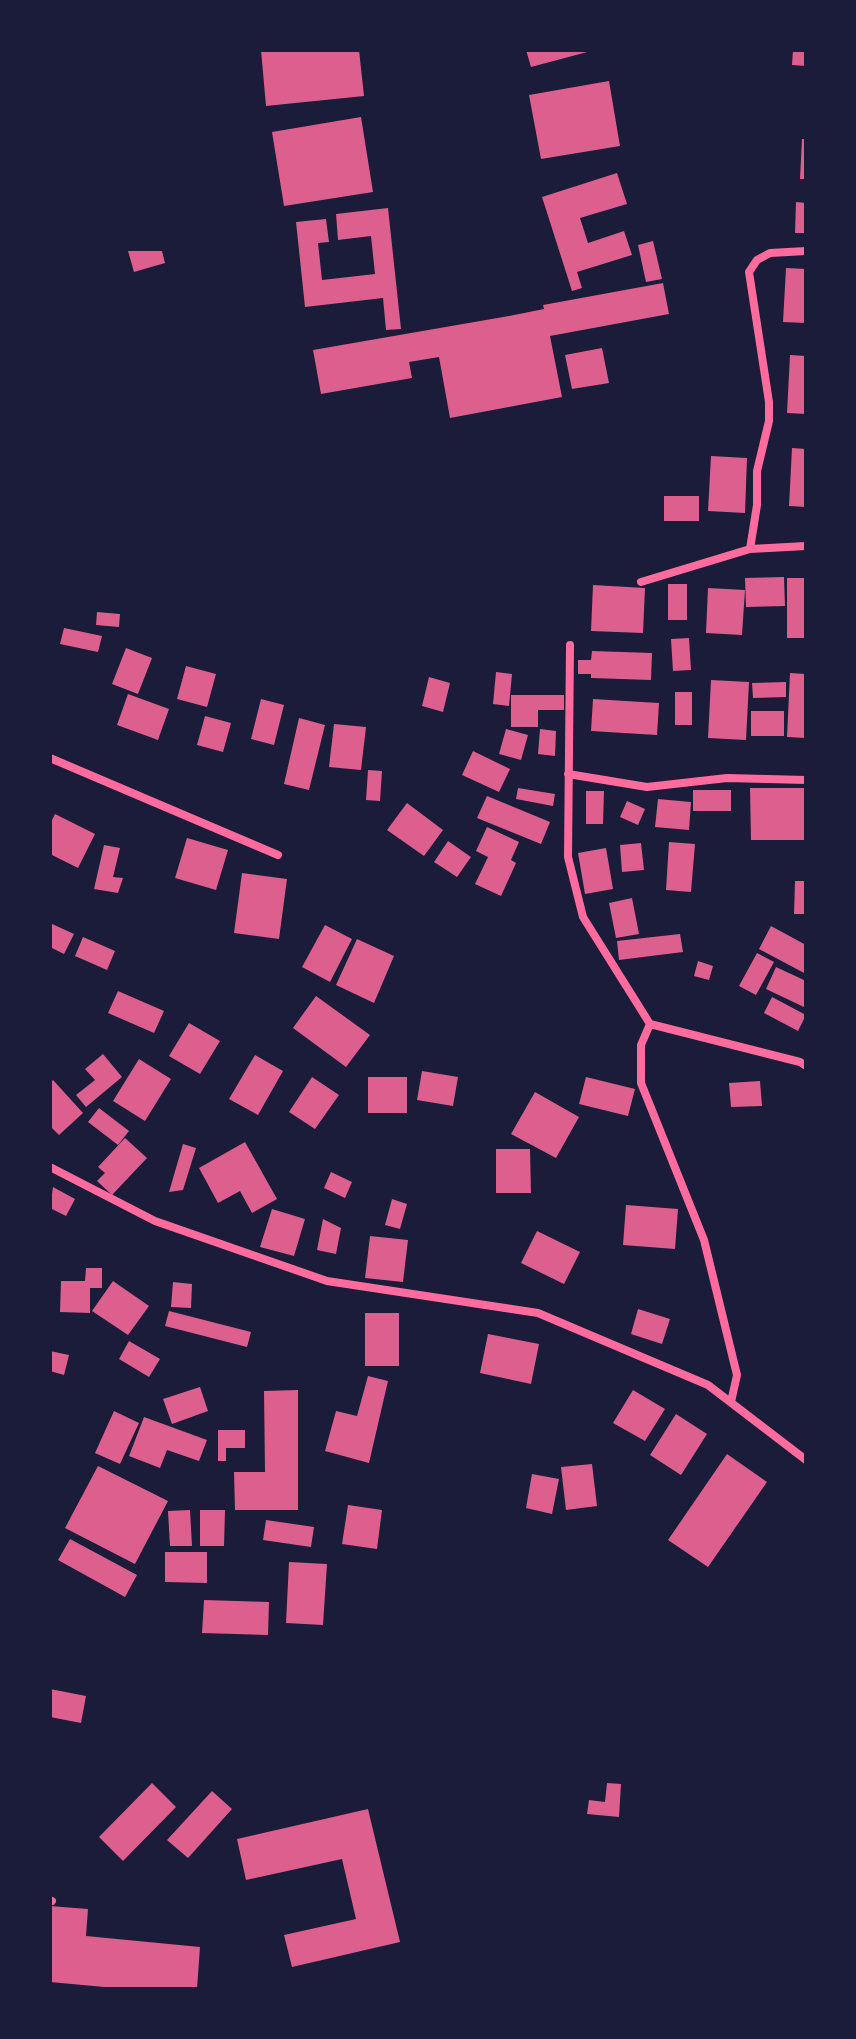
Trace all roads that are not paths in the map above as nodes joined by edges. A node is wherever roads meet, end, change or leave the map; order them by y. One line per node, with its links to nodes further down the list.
1 (806, 251): 3 (street)
2 (806, 546): 3 (street)
3 (750, 549): 4 (street)
4 (641, 582)
5 (570, 645): 7 (street)
6 (50, 758): 9 (street)
7 (568, 774): 8 (street); 10 (street)
8 (806, 780)
9 (278, 855)
10 (650, 1024): 11 (street); 13 (street)
11 (806, 1066)
12 (50, 1167): 13 (street)
13 (731, 1402): 14 (street)
14 (806, 1460)

